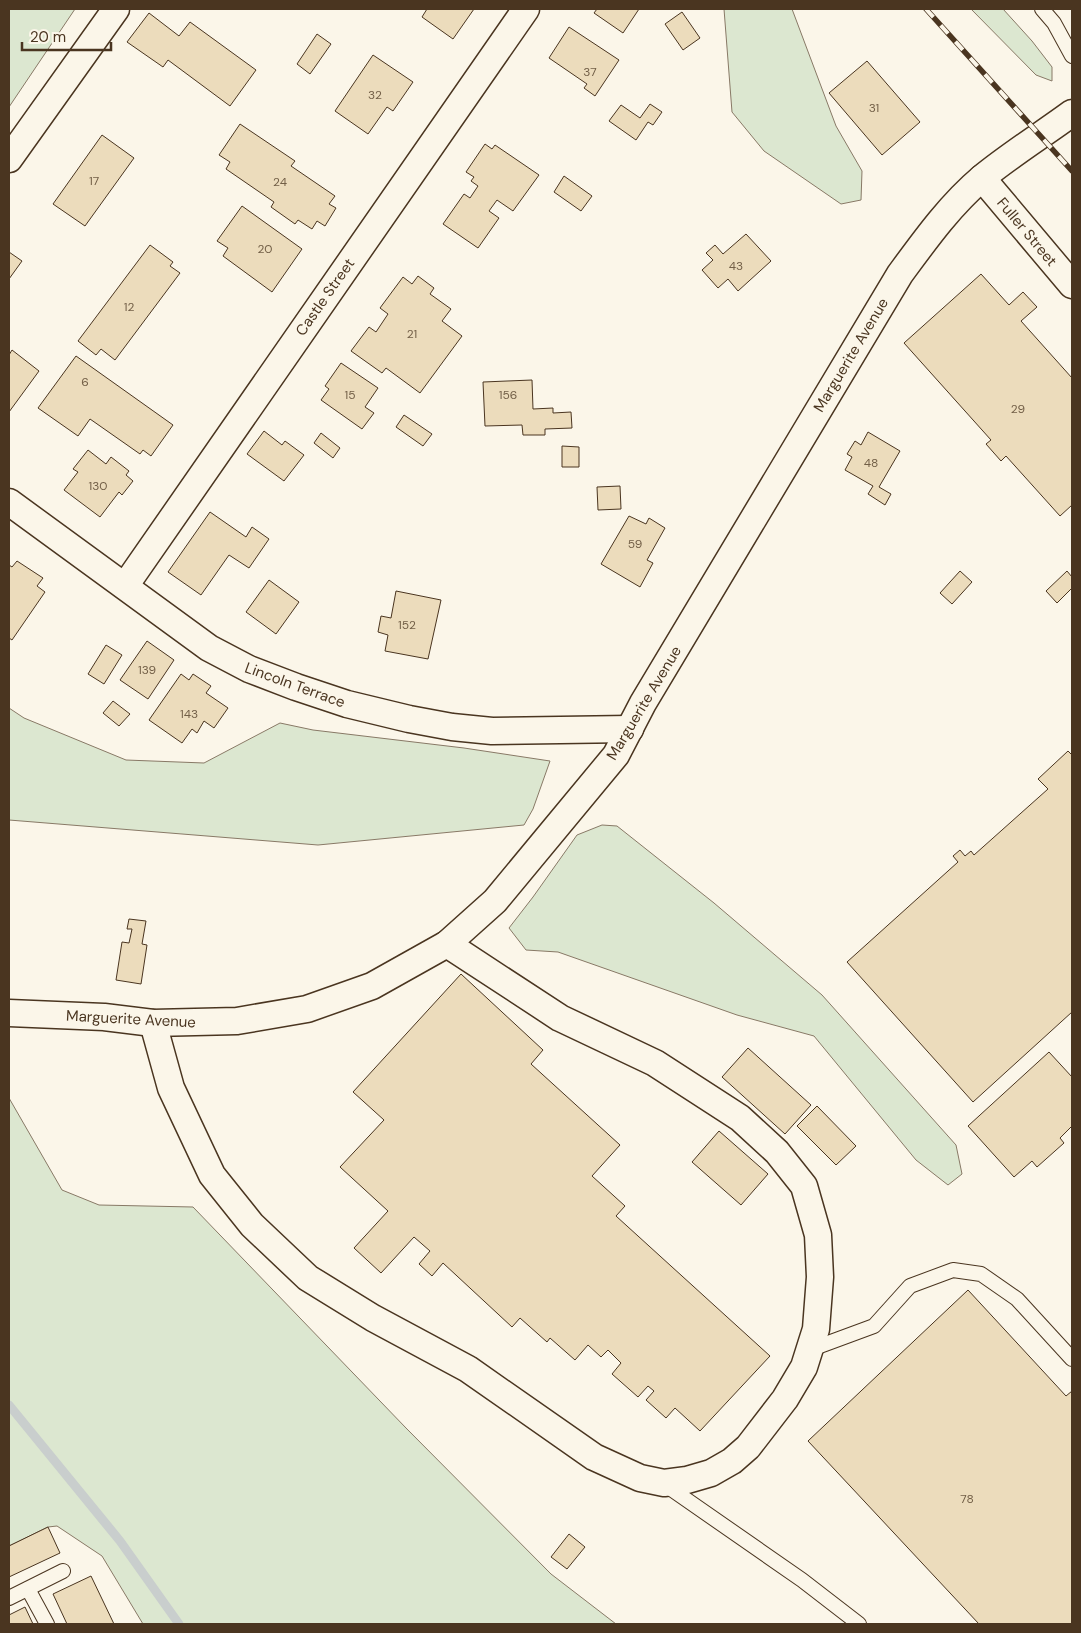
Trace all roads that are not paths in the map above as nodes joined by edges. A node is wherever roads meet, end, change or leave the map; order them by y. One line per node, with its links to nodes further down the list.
1 (116, 9): 6 (street)
2 (526, 9): 10 (street, Castle Street)
3 (1042, 9): 4 (lane)
4 (1072, 56)
5 (1072, 114): 7 (street, Marguerite Avenue)
6 (9, 159)
7 (982, 178): 8 (street, Fuller Street); 11 (street, Marguerite Avenue)
8 (1072, 285)
9 (9, 502): 10 (street, Lincoln Terrace)
10 (125, 586): 11 (street, Lincoln Terrace)
11 (630, 729): 12 (street, Marguerite Avenue)
12 (447, 944): 14 (street, Marguerite Avenue); 15 (street)
13 (9, 1013): 14 (street, Marguerite Avenue)
14 (153, 1023): 17 (street)
15 (809, 1350): 16 (lane); 17 (street)
16 (1072, 1359)
17 (664, 1483): 22 (lane)
18 (64, 1571): 19 (lane)
19 (28, 1589): 20 (lane); 21 (lane)
20 (9, 1598)
21 (47, 1624)
22 (859, 1624)

